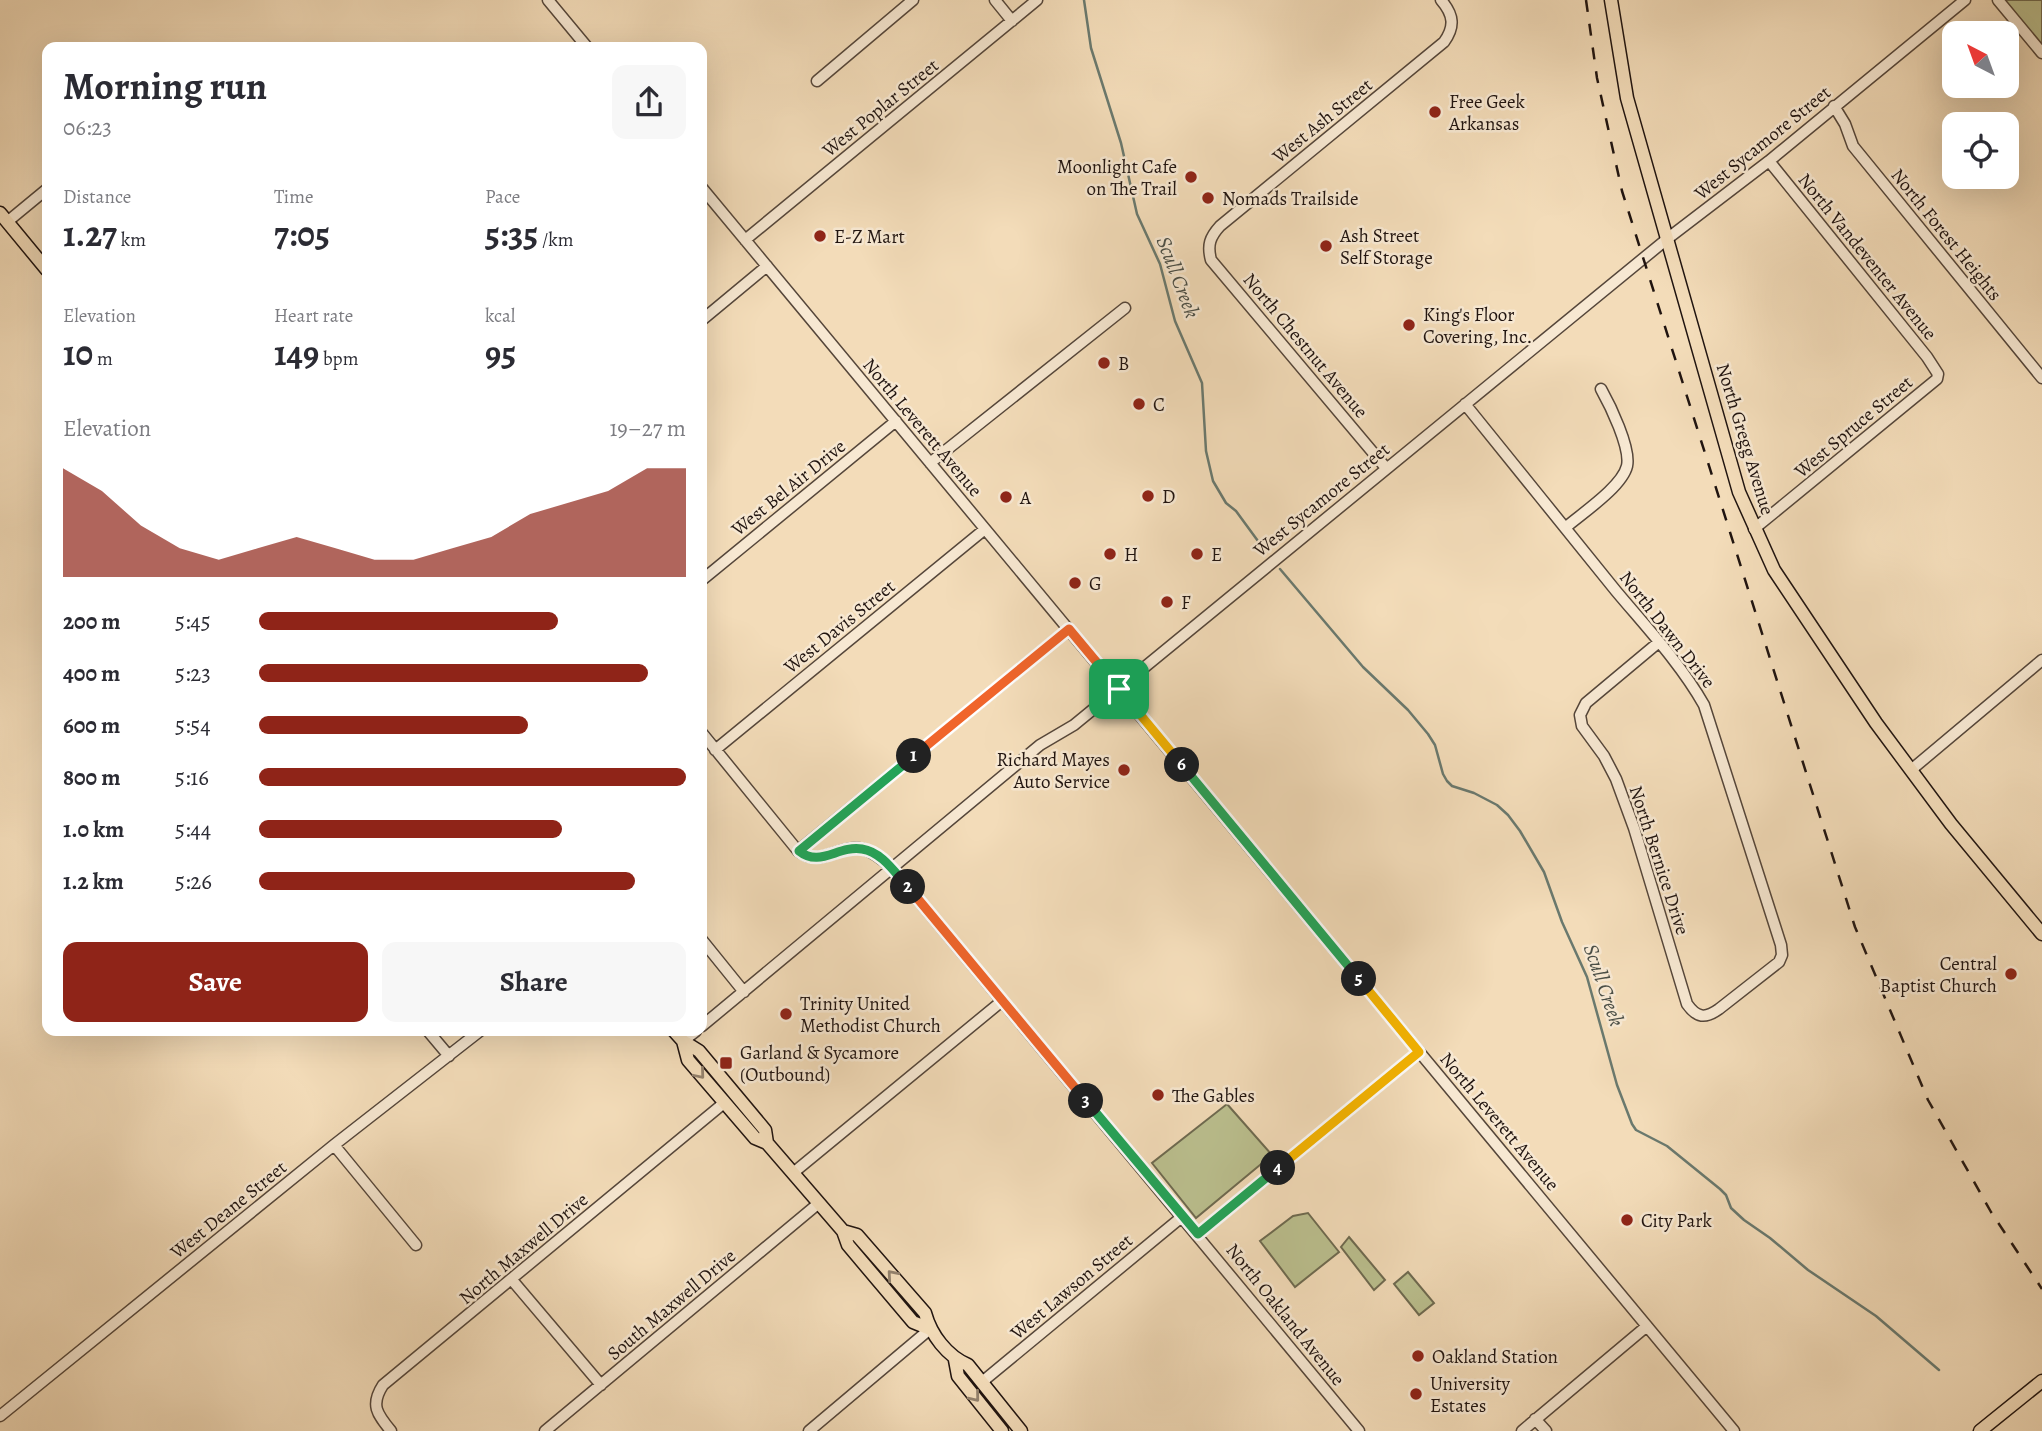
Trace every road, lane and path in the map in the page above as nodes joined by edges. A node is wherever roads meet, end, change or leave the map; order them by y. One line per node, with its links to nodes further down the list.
1 (548, 0): 10 (street)
2 (913, 0): 12 (street)
3 (995, 0): 9 (street)
4 (1037, 0): 9 (street, West Poplar Street)
5 (1441, 0): 20 (street, West Ash Street)
6 (1611, 0): 18 (main road, North Gregg Avenue)
7 (1965, 0): 13 (street, West Sycamore Street)
8 (1998, 0): 11 (street)
9 (1012, 21): 19 (street, West Poplar Street)
10 (583, 42)
11 (2042, 53)
12 (817, 81)
13 (1834, 106): 14 (street, West Sycamore Street); 26 (street, North Forest Heights)
14 (1769, 161): 18 (street, West Sycamore Street); 25 (street, North Vandeventer Avenue)
15 (42, 192): 17 (street)
16 (707, 194): 19 (street, North Leverett Avenue)
17 (4, 217): 21 (main road)
18 (1667, 239): 28 (street, West Sycamore Street); 34 (main road, North Gregg Avenue)
19 (745, 240): 22 (street, North Leverett Avenue)
20 (1210, 240): 31 (street, North Chestnut Avenue)
21 (42, 264)
22 (767, 267): 24 (street); 29 (street, North Leverett Avenue)
23 (1125, 308): 30 (street)
24 (707, 316)
25 (1938, 374): 34 (street, West Spruce Street)
26 (2042, 378)
27 (1601, 389): 32 (street)
28 (1465, 404): 31 (street, West Sycamore Street); 32 (street, North Dawn Drive)
29 (896, 421): 30 (street, North Leverett Avenue); 35 (street, West Bel Air Drive)
30 (930, 463): 33 (street, North Leverett Avenue)
31 (1386, 468): 39 (street, West Sycamore Street)
32 (1565, 528): 37 (street, North Dawn Drive)
33 (985, 529): 36 (street, North Leverett Avenue); 41 (street, West Davis Street)
34 (1754, 529): 42 (main road, North Gregg Avenue)
35 (707, 576)
36 (1069, 629): 39 (street, North Leverett Avenue); 43 (street)
37 (1659, 642): 49 (street, North Bernice Drive); 49 (street, North Dawn Drive)
38 (2042, 660): 42 (street)
39 (1119, 689): 44 (street, West Sycamore Street); 56 (street, North Leverett Avenue)
40 (707, 740): 41 (street)
41 (715, 750): 43 (street)
42 (1911, 770): 45 (main road, North Gregg Avenue)
43 (799, 851): 44 (street, North Oakland Avenue)
44 (892, 868): 47 (street, West Sycamore Street); 48 (street, North Oakland Avenue)
45 (2042, 934)
46 (707, 946): 47 (street)
47 (744, 992): 50 (street, West Sycamore Street)
48 (1002, 1001): 61 (street); 63 (street, North Oakland Avenue)
49 (1700, 1017)
50 (707, 1022)
51 (432, 1036): 57 (street)
52 (474, 1036): 57 (street, West Deane Street)
53 (678, 1036): 55 (main road)
54 (690, 1036): 55 (street)
55 (683, 1041): 58 (main road, one-way to 58); 59 (main road)
56 (1419, 1052): 64 (street); 67 (street, North Leverett Avenue)
57 (449, 1056): 60 (street, West Deane Street)
58 (724, 1103): 59 (main road); 66 (street, North Maxwell Drive)
59 (767, 1143): 61 (main road)
60 (334, 1144): 65 (street); 73 (street, West Deane Street)
61 (793, 1173): 62 (main road)
62 (819, 1203): 68 (main road); 72 (street, South Maxwell Drive)
63 (1183, 1216): 64 (street, North Oakland Avenue); 71 (street, West Lawson Street)
64 (1198, 1234): 80 (street, North Oakland Avenue)
65 (416, 1245)
66 (512, 1280): 72 (street); 75 (street, North Maxwell Drive)
67 (1647, 1326): 74 (street); 83 (street, North Leverett Avenue)
68 (930, 1329): 69 (main road); 77 (street)
69 (955, 1360): 71 (main road); 78 (main road, one-way to 78)
70 (2042, 1381): 84 (main road)
71 (982, 1382): 79 (main road)
72 (601, 1385): 76 (street, South Maxwell Drive)
73 (0, 1416)
74 (1535, 1419): 81 (street); 82 (street)
75 (391, 1431)
76 (545, 1431)
77 (809, 1431)
78 (1002, 1431)
79 (1021, 1431)
80 (1359, 1431)
81 (1522, 1431)
82 (1546, 1431)
83 (1734, 1431)
84 (1980, 1431)

